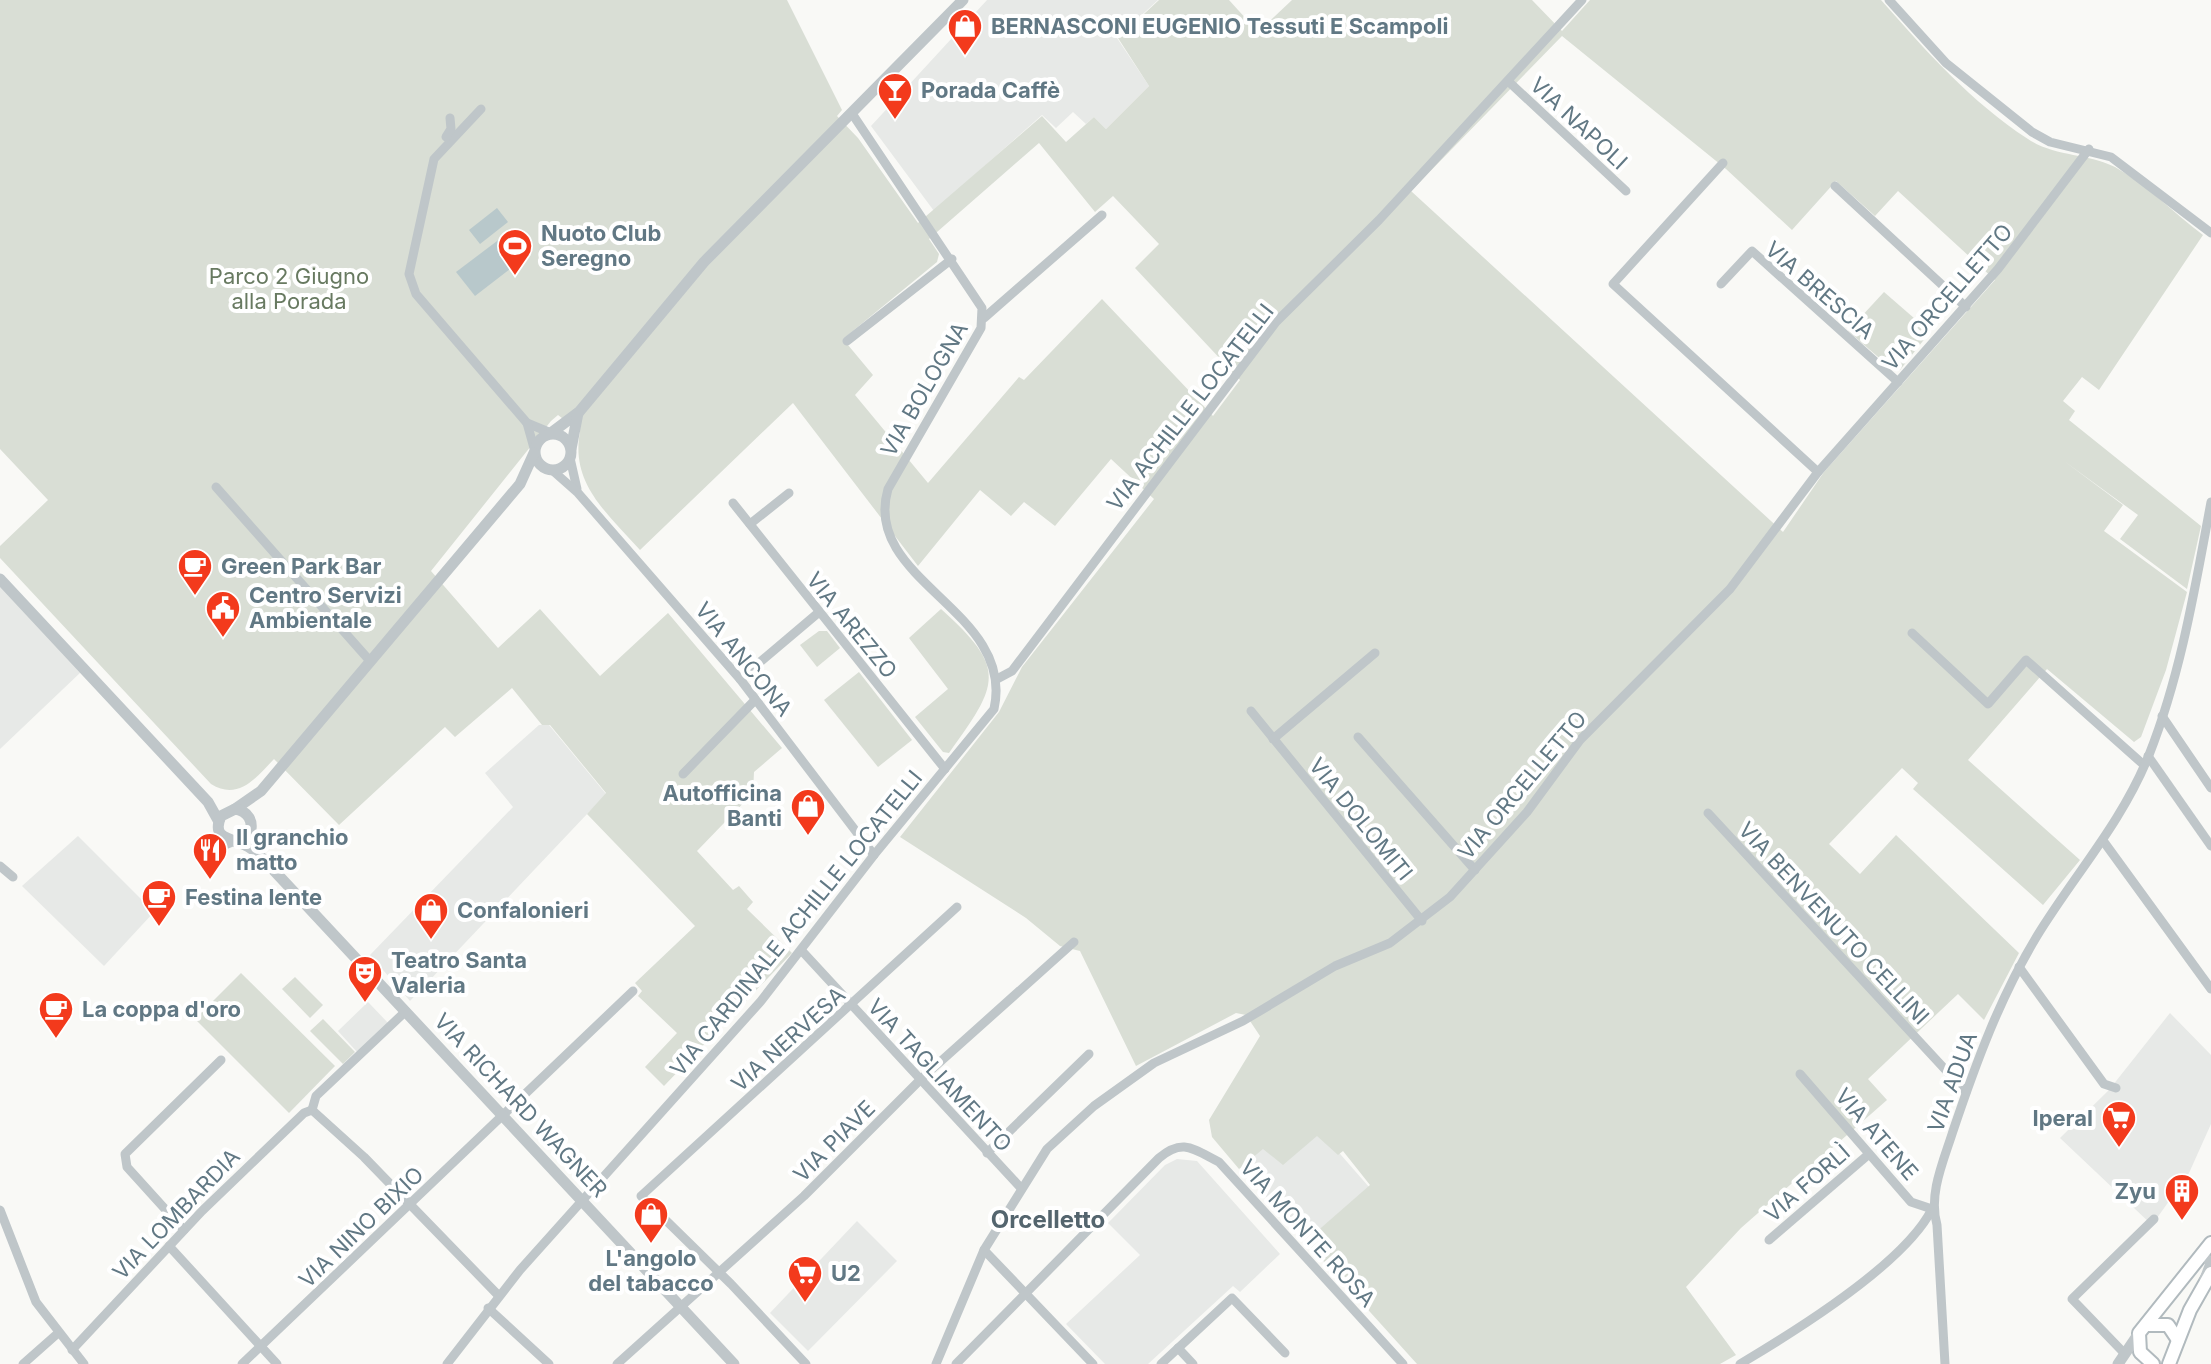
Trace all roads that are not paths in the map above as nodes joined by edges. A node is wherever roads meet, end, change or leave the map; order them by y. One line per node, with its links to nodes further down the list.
1 (963, 0): 6 (street)
2 (1582, 0): 4 (street, VIA ACHILLE LOCATELLI)
3 (1889, 0): 8 (street)
4 (1508, 81): 12 (street, VIA NAPOLI); 41 (street, VIA ACHILLE LOCATELLI)
5 (481, 109): 9 (street)
6 (852, 116): 15 (street, VIA BOLOGNA); 21 (street)
7 (450, 118): 9 (street)
8 (2089, 149): 14 (street); 17 (street, VIA ORCELLETTO)
9 (438, 151): 22 (street)
10 (1723, 163): 27 (street)
11 (1835, 186): 17 (street)
12 (1626, 191)
13 (1102, 215): 18 (street)
14 (2211, 233)
15 (952, 259): 18 (street, VIA BOLOGNA); 19 (street)
16 (1721, 284): 20 (street, VIA BRESCIA)
17 (1966, 307): 20 (street, VIA ORCELLETTO)
18 (984, 318): 41 (street, VIA BOLOGNA)
19 (847, 341)
20 (1898, 382): 27 (street, VIA ORCELLETTO)
21 (579, 412): 23 (street); 25 (street)
22 (527, 423): 23 (street); 24 (street)
23 (551, 433): 24 (street); 25 (street)
24 (534, 450): 26 (street); 28 (street)
25 (570, 454): 26 (street); 30 (street, VIA ANCONA)
26 (549, 470): 28 (street); 30 (street, VIA ANCONA)
27 (1818, 472): 63 (street, VIA ORCELLETTO)
28 (520, 484): 39 (street)
29 (216, 487): 39 (street)
30 (578, 493): 40 (street, VIA ANCONA)
31 (789, 493): 34 (street)
32 (2211, 502): 44 (street, VIA ADUA)
33 (733, 503): 34 (street, VIA AREZZO)
34 (750, 524): 36 (street, VIA AREZZO)
35 (0, 579): 52 (street)
36 (818, 613): 40 (street); 48 (street, VIA AREZZO)
37 (1912, 633): 47 (street)
38 (1375, 653): 46 (street)
39 (370, 661): 51 (street)
40 (740, 679): 42 (street, VIA ANCONA)
41 (997, 679): 48 (street, VIA CARDINALE ACHILLE LOCATELLI)
42 (755, 700): 49 (street); 60 (street, VIA ANCONA)
43 (1251, 711): 46 (street, VIA DOLOMITI)
44 (2162, 716): 47 (street, VIA ADUA); 50 (street)
45 (1358, 737): 63 (street)
46 (1273, 739): 66 (street, VIA DOLOMITI)
47 (2146, 760): 58 (street, VIA ADUA); 59 (street)
48 (945, 769): 60 (street, VIA CARDINALE ACHILLE LOCATELLI)
49 (683, 774)
50 (2211, 788)
51 (261, 791): 53 (street); 55 (street)
52 (208, 802): 53 (street); 56 (street)
53 (232, 809): 55 (street); 56 (street)
54 (1708, 813): 79 (street, VIA BENVENUTO CELLINI)
55 (251, 825): 57 (street); 61 (street, VIA RICHARD WAGNER)
56 (218, 826): 57 (street); 57 (street)
57 (233, 842): 61 (street, VIA RICHARD WAGNER)
58 (2104, 842): 69 (street, VIA ADUA); 70 (street)
59 (2211, 846)
60 (874, 855): 68 (street, VIA CARDINALE ACHILLE LOCATELLI)
61 (266, 862): 73 (street, VIA RICHARD WAGNER)
62 (0, 866): 64 (street)
63 (1475, 870): 66 (street, VIA ORCELLETTO)
64 (13, 877)
65 (957, 907): 72 (street, VIA NERVESA)
66 (1422, 921): 84 (street, VIA ORCELLETTO)
67 (1074, 942): 77 (street, VIA PIAVE)
68 (802, 951): 72 (street, VIA TAGLIAMENTO); 85 (street, VIA CARDINALE ACHILLE LOCATELLI)
69 (2019, 967): 78 (street); 79 (street, VIA ADUA)
70 (2211, 989)
71 (633, 991): 81 (street, VIA NINO BIXIO)
72 (852, 1006): 77 (street, VIA TAGLIAMENTO); 96 (street, VIA NERVESA)
73 (406, 1011): 80 (street, VIA LOMBARDIA); 81 (street, VIA RICHARD WAGNER)
74 (1089, 1054): 82 (street)
75 (221, 1060): 91 (street)
76 (1800, 1074): 83 (street, VIA ATENE)
77 (921, 1079): 82 (street, VIA TAGLIAMENTO); 96 (street, VIA PIAVE)
78 (2116, 1088)
79 (1966, 1092): 87 (street, VIA ADUA)
80 (312, 1110): 86 (street); 91 (street, VIA LOMBARDIA)
81 (504, 1116): 85 (street, VIA RICHARD WAGNER); 86 (street, VIA NINO BIXIO)
82 (987, 1153): 84 (street, VIA TAGLIAMENTO)
83 (1869, 1154): 87 (street, VIA ATENE); 92 (street, VIA FORLÌ)
84 (1020, 1187): 95 (street, VIA ORCELLETTO)
85 (582, 1200): 99 (street, VIA CARDINALE ACHILLE LOCATELLI); 101 (street, VIA RICHARD WAGNER)
86 (410, 1204): 99 (street); 106 (street, VIA NINO BIXIO)
87 (1932, 1209): 113 (street); 132 (street, VIA ADUA)
88 (0, 1210): 90 (street)
89 (2154, 1219): 114 (street)
90 (3, 1229): 104 (street)
91 (184, 1230): 93 (street, VIA LOMBARDIA)
92 (1769, 1240)
93 (169, 1246): 106 (street); 108 (street, VIA LOMBARDIA)
94 (2207, 1248): 100 (street); 103 (main road)
95 (984, 1250): 98 (street); 115 (street, VIA ORCELLETTO)
96 (719, 1271): 101 (street, VIA PIAVE); 124 (street)
97 (2211, 1273): 100 (main road)
98 (1026, 1293): 110 (street, VIA MONTE ROSA); 125 (street); 126 (street)
99 (498, 1295): 102 (street, VIA CARDINALE ACHILLE LOCATELLI)
100 (2197, 1297): 105 (main road)
101 (681, 1306): 122 (street, VIA PIAVE); 123 (street, VIA RICHARD WAGNER)
102 (488, 1308): 120 (street, VIA CARDINALE ACHILLE LOCATELLI); 121 (street)
103 (2143, 1329): 105 (main road); 111 (main road); 114 (street)
104 (57, 1334): 108 (street); 116 (street)
105 (2178, 1340): 112 (main road)
106 (261, 1346): 118 (street, VIA NINO BIXIO); 119 (street)
107 (1178, 1348): 109 (street); 127 (street); 128 (street)
108 (72, 1350): 117 (street)
109 (1285, 1353)
110 (1396, 1356): 129 (street); 130 (street, VIA MONTE ROSA)
111 (2149, 1360): 112 (main road); 114 (street)
112 (2170, 1360)
113 (1753, 1361): 131 (street)
114 (2121, 1361)
115 (938, 1363)
116 (23, 1364)
117 (84, 1364)
118 (242, 1364)
119 (277, 1364)
120 (447, 1364)
121 (549, 1364)
122 (617, 1364)
123 (734, 1364)
124 (806, 1364)
125 (956, 1364)
126 (1093, 1364)
127 (1161, 1364)
128 (1193, 1364)
129 (1387, 1364)
130 (1403, 1364)
131 (1740, 1364)
132 (1945, 1364)

